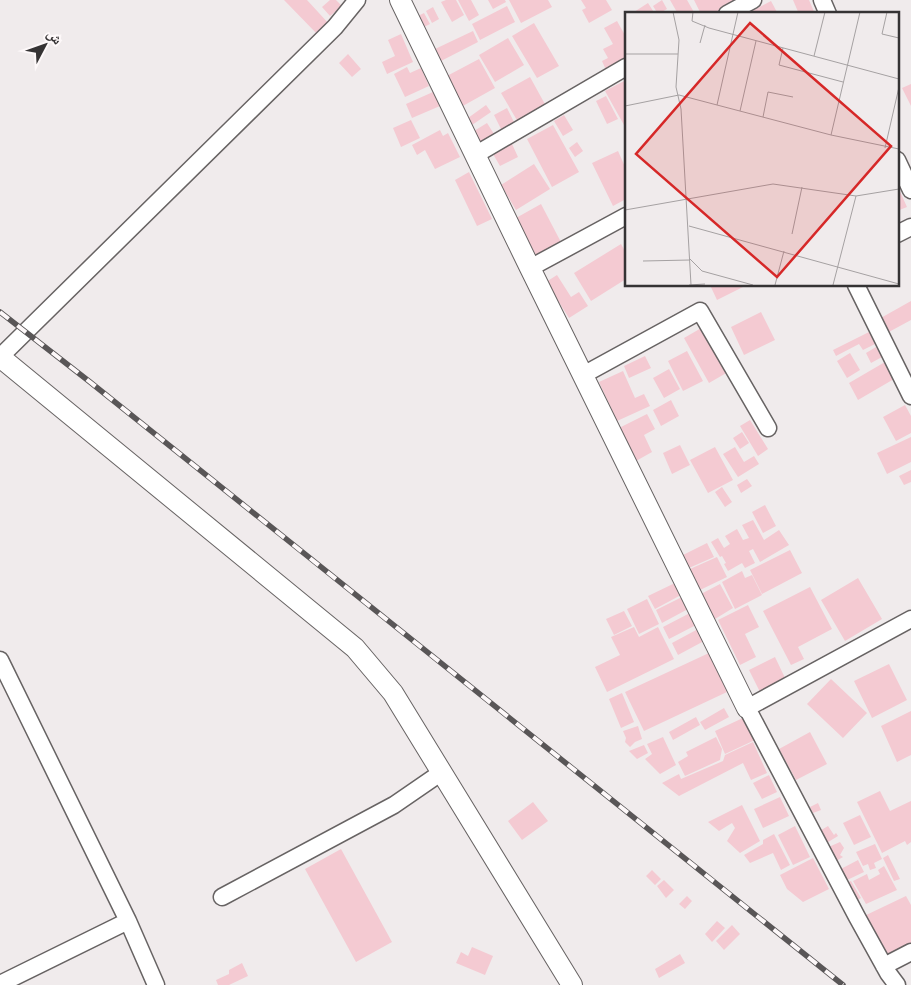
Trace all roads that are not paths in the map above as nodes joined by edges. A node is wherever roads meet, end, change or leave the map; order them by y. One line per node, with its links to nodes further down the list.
1 (357, 0): 16 (street)
2 (400, 0): 8 (street)
3 (753, 0): 5 (street)
4 (822, 0): 6 (street)
5 (731, 12)
6 (827, 12)
7 (625, 69): 8 (street)
8 (474, 155): 14 (street)
9 (898, 162): 10 (street)
10 (911, 190)
11 (625, 217): 14 (street)
12 (911, 226): 13 (street)
13 (898, 233)
14 (530, 268): 17 (street)
15 (856, 286): 18 (street)
16 (0, 357): 23 (street)
17 (583, 375): 19 (street); 22 (street)
18 (911, 396)
19 (768, 428)
20 (911, 619): 22 (street)
21 (0, 660): 25 (street)
22 (747, 708): 27 (street)
23 (442, 772): 24 (street); 30 (street)
24 (222, 896)
25 (128, 921): 28 (street); 29 (street)
26 (911, 952): 27 (street)
27 (884, 966): 31 (street)
28 (0, 984)
29 (156, 985)
30 (572, 985)
31 (897, 985)

